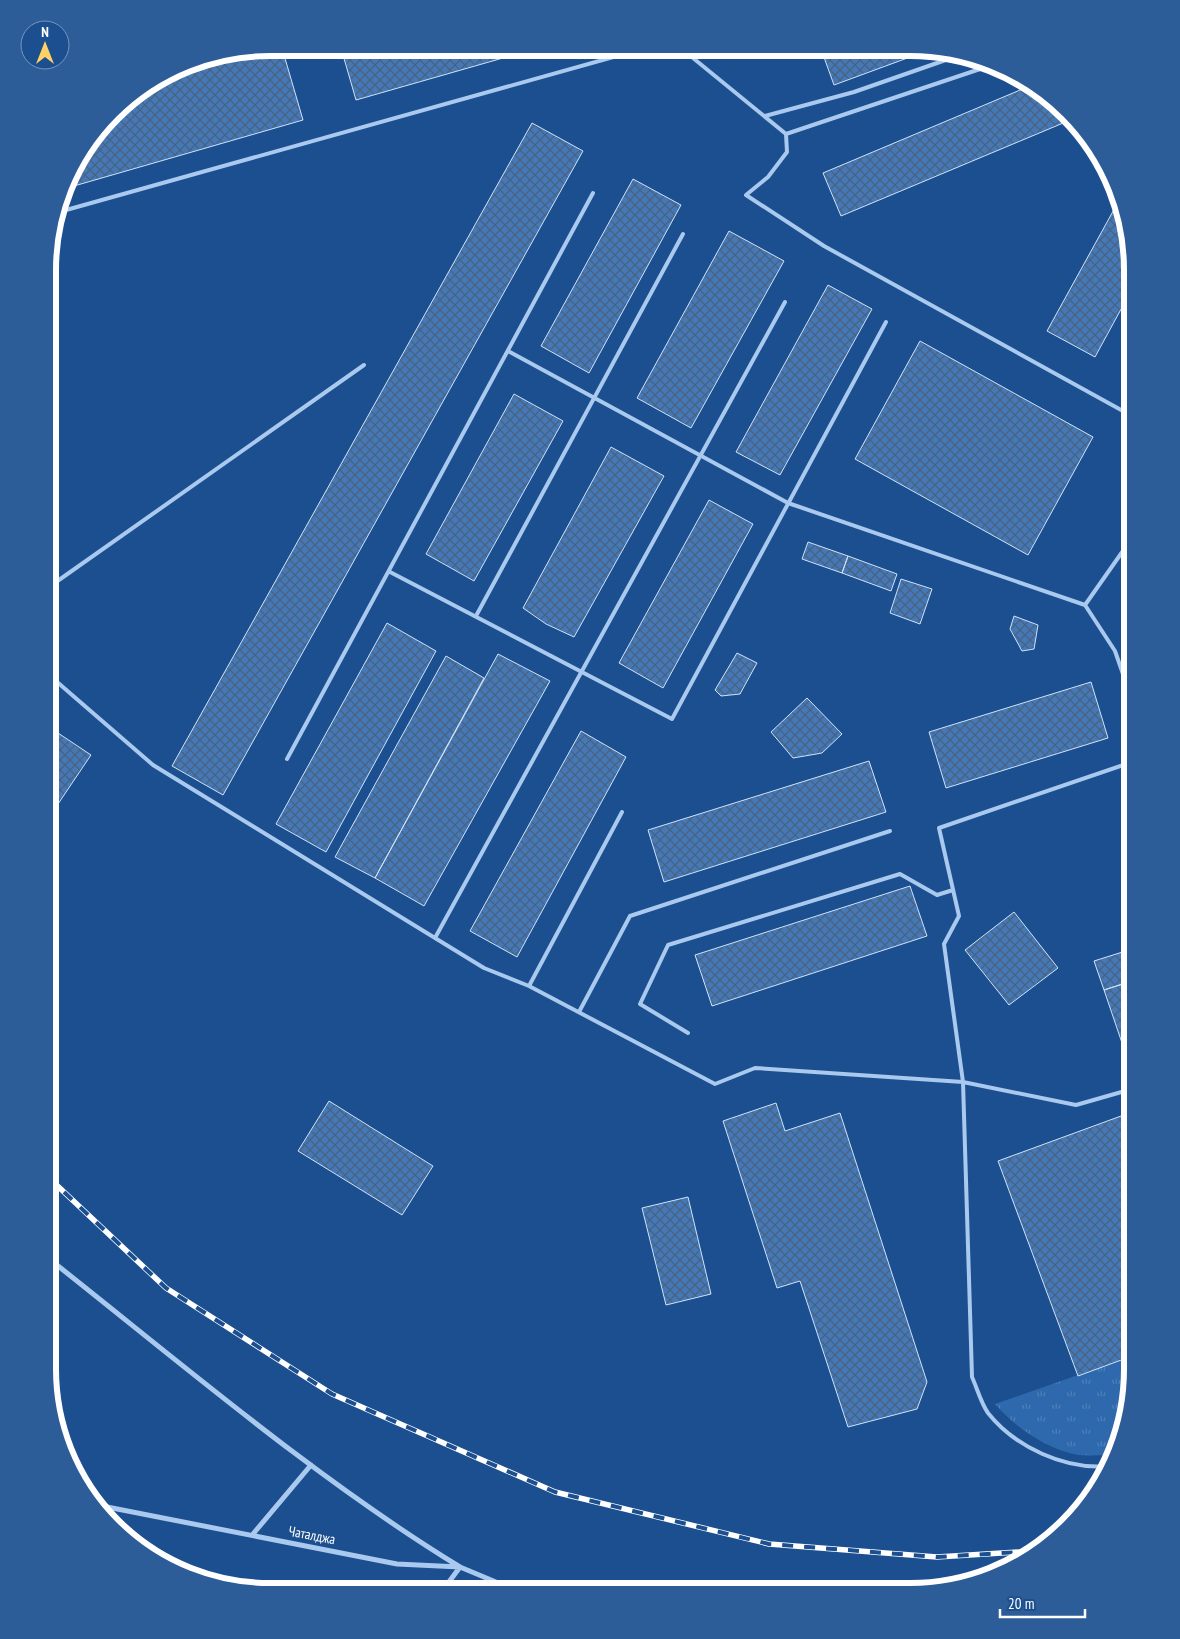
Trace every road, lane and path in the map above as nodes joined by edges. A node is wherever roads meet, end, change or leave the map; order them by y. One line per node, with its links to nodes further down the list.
1 (617, 56): 8 (lane)
2 (691, 56): 5 (lane)
3 (948, 59): 5 (lane)
4 (980, 69): 6 (lane)
5 (765, 116): 6 (lane)
6 (786, 134): 15 (lane)
7 (593, 193): 12 (lane)
8 (65, 210)
9 (683, 234): 14 (lane)
10 (784, 302): 16 (lane)
11 (886, 322): 17 (lane)
12 (508, 351): 14 (lane); 19 (lane)
13 (364, 364): 20 (lane)
14 (594, 398): 16 (lane); 22 (lane)
15 (1124, 412)
16 (700, 456): 17 (lane); 23 (lane)
17 (788, 503): 21 (lane); 23 (lane)
18 (1124, 549): 21 (lane)
19 (390, 572): 22 (lane); 26 (lane)
20 (56, 581)
21 (1085, 605): 24 (lane)
22 (476, 616): 23 (lane)
23 (582, 672): 31 (lane)
24 (1124, 677)
25 (56, 682): 31 (lane)
26 (287, 759)
27 (1124, 765): 30 (lane)
28 (622, 812): 32 (lane)
29 (890, 831): 33 (lane)
30 (953, 890): 34 (lane); 35 (lane)
31 (435, 938): 32 (lane)
32 (529, 986): 33 (lane)
33 (579, 1012): 35 (lane)
34 (688, 1033)
35 (963, 1082): 36 (lane); 39 (lane)
36 (1124, 1091)
37 (56, 1264): 38 (street)
38 (311, 1465): 41 (street); 42 (street)
39 (1100, 1467)
40 (106, 1507): 41 (street, Чаталджа)
41 (253, 1534): 42 (street, Чаталджа)
42 (460, 1567): 43 (street); 44 (street, Чаталджа)
43 (448, 1583)
44 (498, 1583)

